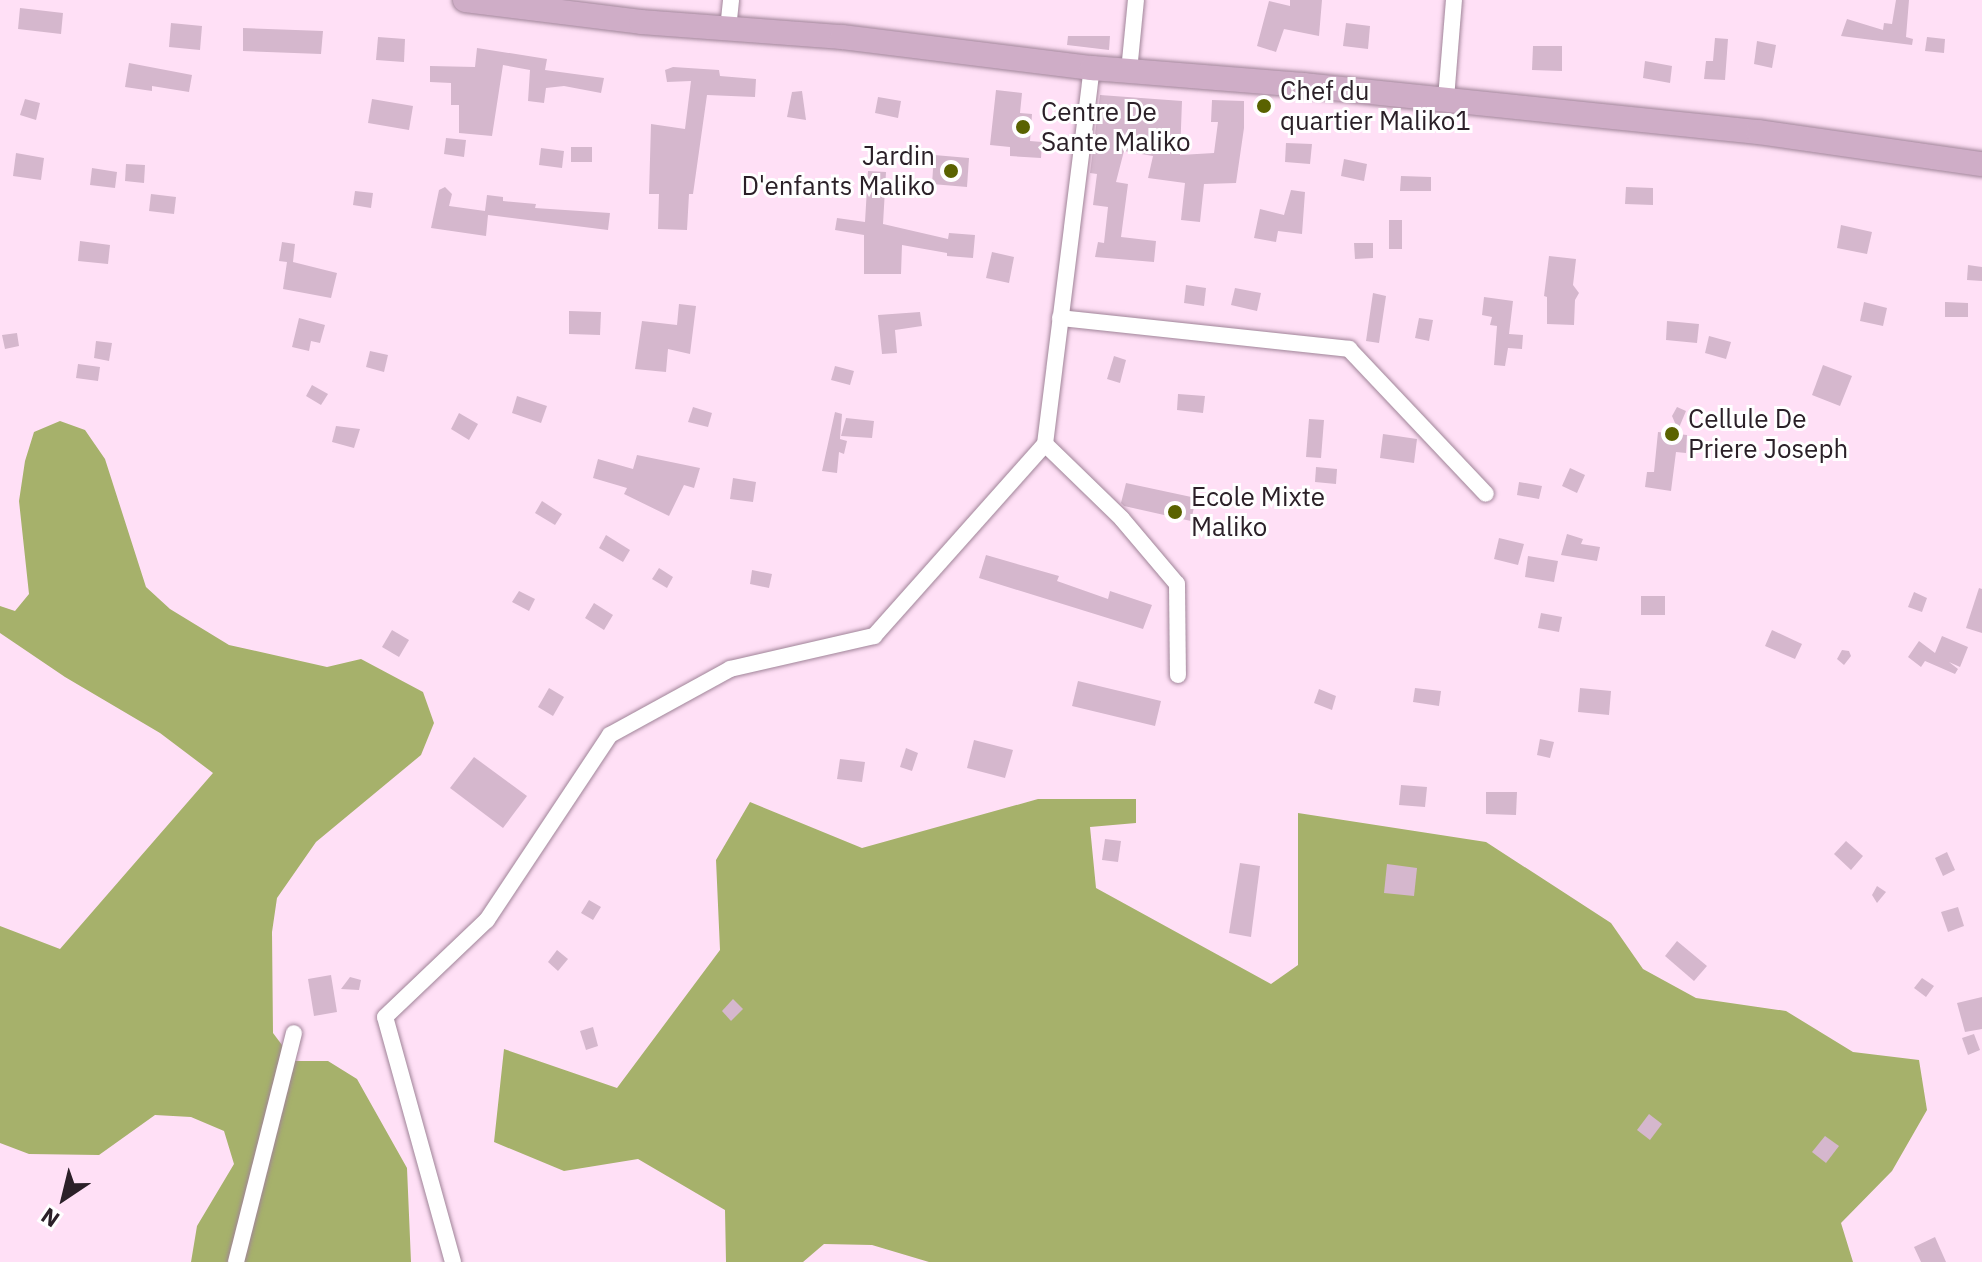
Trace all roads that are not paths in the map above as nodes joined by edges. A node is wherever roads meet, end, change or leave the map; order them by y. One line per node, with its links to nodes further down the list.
1 (465, 0): 5 (main road)
2 (731, 0): 5 (street)
3 (1136, 0): 7 (street)
4 (1454, 0): 8 (street)
5 (728, 29): 6 (main road)
6 (1092, 68): 7 (main road); 10 (street)
7 (1129, 71): 8 (main road)
8 (1446, 99): 9 (main road)
9 (1982, 164)
10 (1060, 318): 11 (street); 12 (street)
11 (1045, 444): 13 (street); 16 (street)
12 (1486, 494)
13 (1178, 675)
14 (294, 1033): 15 (street)
15 (236, 1262)
16 (453, 1262)

